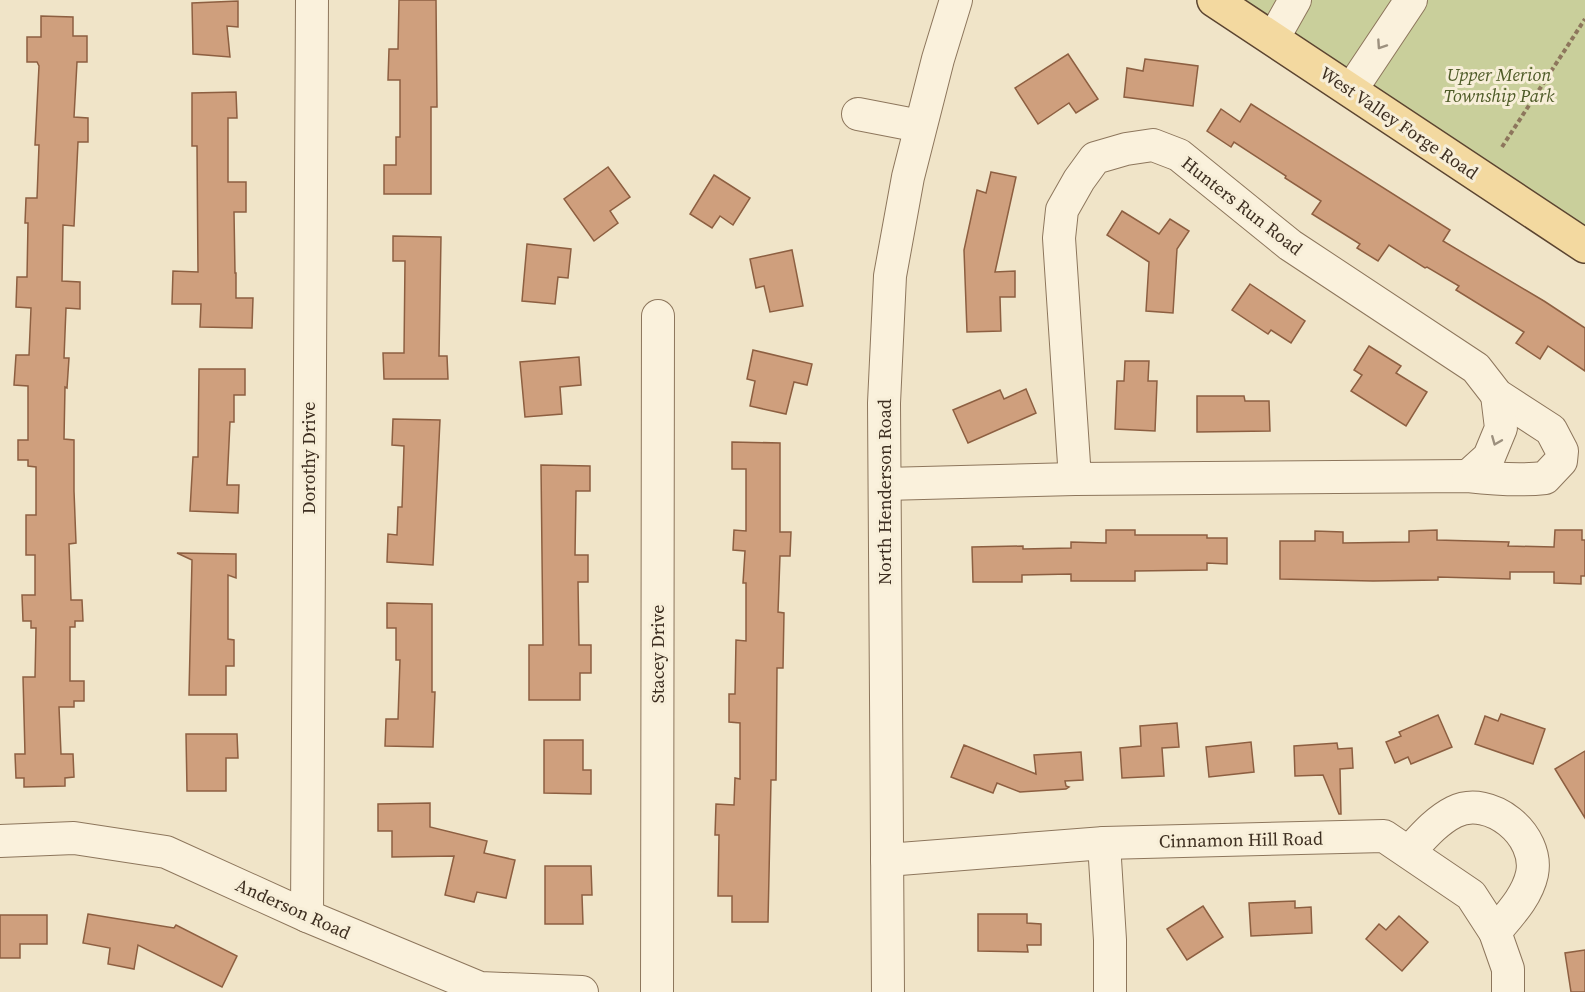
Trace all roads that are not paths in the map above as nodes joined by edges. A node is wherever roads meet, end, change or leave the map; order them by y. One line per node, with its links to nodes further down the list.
1 (312, 0): 20 (street, Dorothy Drive)
2 (956, 0): 9 (street, North Henderson Road)
3 (1214, 0): 6 (main road, West Valley Forge Road)
4 (1295, 0): 6 (street)
5 (1411, 0): 7 (street, one-way to 7)
6 (1273, 39): 7 (main road, West Valley Forge Road)
7 (1351, 90): 10 (main road, West Valley Forge Road)
8 (858, 114): 9 (street)
9 (920, 126): 15 (street, North Henderson Road)
10 (1585, 246)
11 (658, 316): 23 (street, Stacey Drive)
12 (1497, 395): 13 (street, one-way to 13); 13 (street, Hunters Run Road); 14 (street, Hunters Run Road)
13 (1468, 476): 14 (street, Hunters Run Road)
14 (1076, 479): 15 (street, Hunters Run Road)
15 (885, 484): 19 (street, North Henderson Road)
16 (0, 841): 20 (street, Anderson Road)
17 (1104, 843): 18 (street, Cinnamon Hill Road); 19 (street, Cinnamon Hill Road); 25 (street)
18 (1409, 852): 21 (street, Cinnamon Hill Road); 21 (street)
19 (887, 860): 24 (street, North Henderson Road)
20 (307, 916): 22 (street, Anderson Road)
21 (1495, 932): 26 (street, Cinnamon Hill Road)
22 (582, 992)
23 (657, 992)
24 (888, 992)
25 (1110, 992)
26 (1508, 992)

